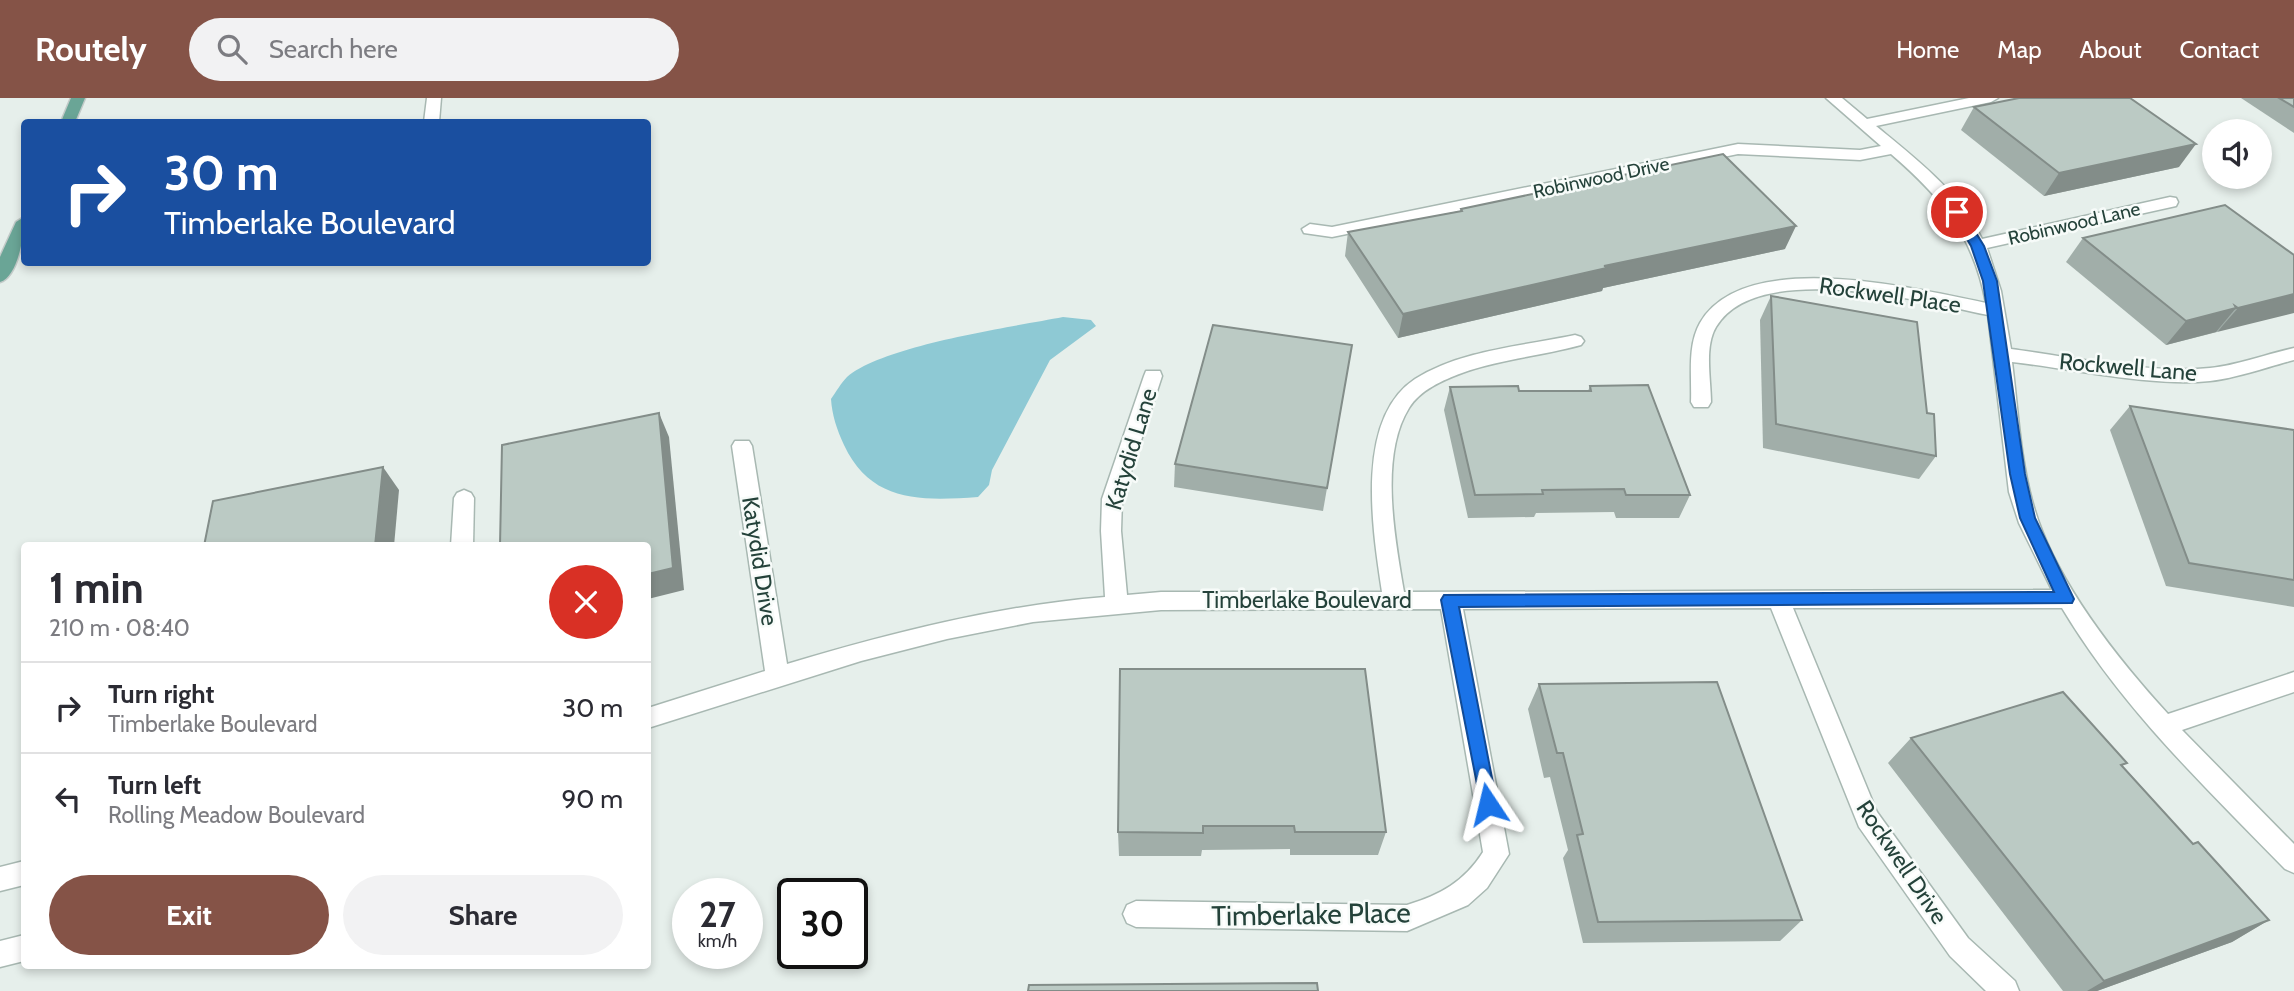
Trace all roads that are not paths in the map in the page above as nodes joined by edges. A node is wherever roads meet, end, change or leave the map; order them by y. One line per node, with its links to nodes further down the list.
1 (78, 98): 5 (main road)
2 (433, 98): 6 (street)
3 (1833, 98): 7 (street)
4 (1991, 98): 7 (street)
5 (69, 119)
6 (432, 119)
7 (1864, 124): 8 (street)
8 (1893, 149): 11 (street, Robinwood Drive); 12 (street)
9 (2170, 202): 12 (street, Robinwood Lane)
10 (21, 229): 13 (main road)
11 (1310, 229)
12 (1978, 246): 14 (street)
13 (0, 276)
14 (1995, 311): 16 (street); 19 (street, Rockwell Place)
15 (1575, 341): 23 (street)
16 (2001, 354): 17 (street, Rockwell Lane); 25 (street)
17 (2294, 354)
18 (1153, 376): 27 (street, Katydid Lane)
19 (1701, 402)
20 (743, 446): 28 (street, Katydid Drive)
21 (464, 498): 22 (street)
22 (462, 542)
23 (1394, 599): 26 (street, Timberlake Boulevard); 27 (street, Timberlake Boulevard)
24 (1778, 599): 25 (street, Timberlake Boulevard); 26 (street, Timberlake Boulevard); 38 (street, Rockwell Drive)
25 (2066, 599): 31 (street)
26 (1450, 600): 35 (street, Timberlake Place)
27 (1117, 605): 28 (street, Timberlake Boulevard)
28 (777, 676): 30 (street, Timberlake Boulevard)
29 (2294, 682): 31 (street)
30 (651, 717)
31 (2164, 726): 32 (street)
32 (2294, 861)
33 (21, 874): 34 (street)
34 (0, 879)
35 (1136, 914)
36 (21, 949): 37 (street)
37 (0, 954)
38 (2005, 991)

